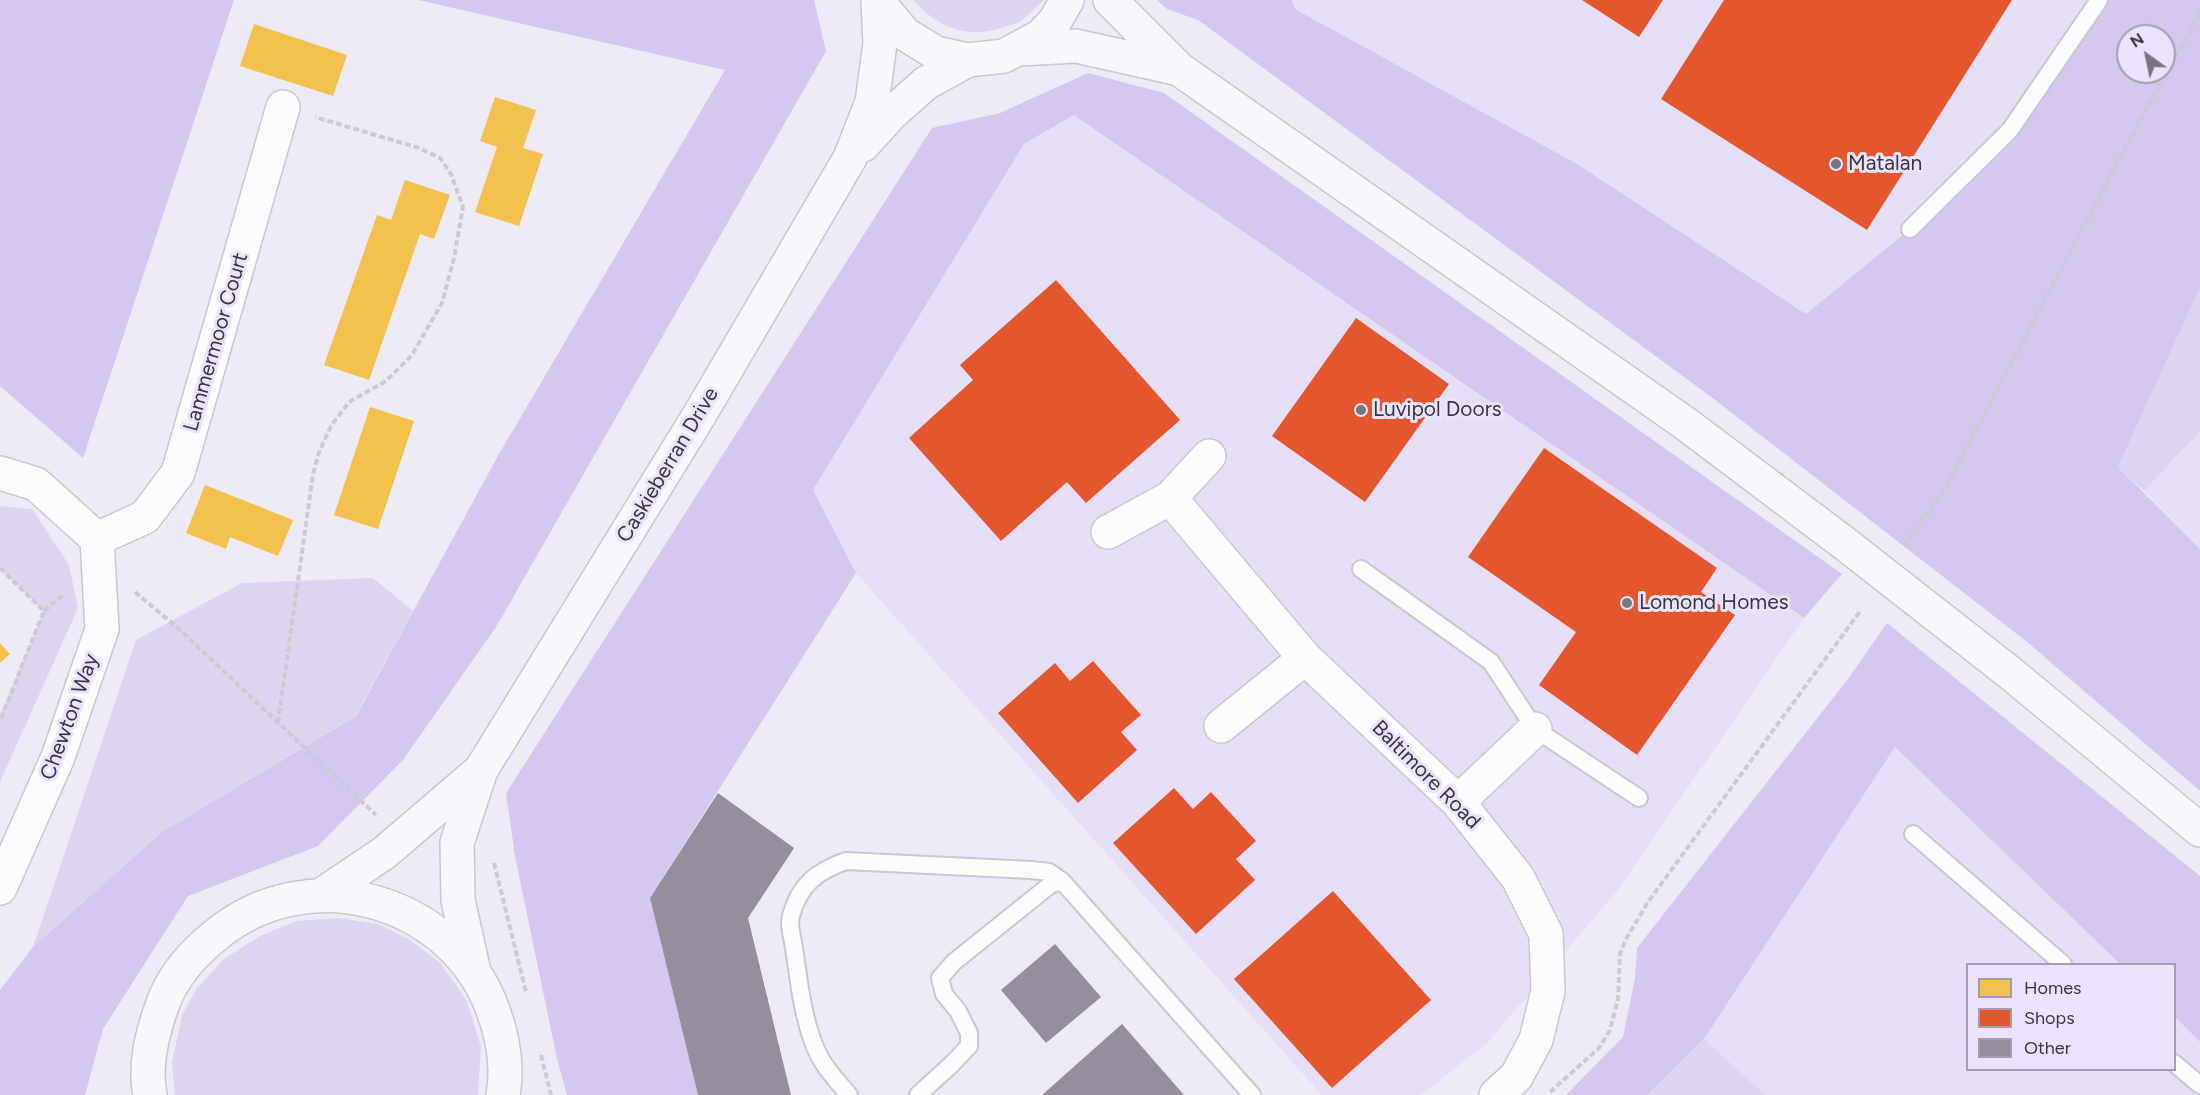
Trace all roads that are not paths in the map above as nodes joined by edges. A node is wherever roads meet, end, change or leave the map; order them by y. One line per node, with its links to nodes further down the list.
1 (879, 0): 6 (street); 9 (street)
2 (1067, 0): 5 (street)
3 (1110, 0): 7 (street)
4 (2099, 0): 10 (lane)
5 (1016, 49): 6 (street); 7 (street)
6 (968, 60): 9 (street)
7 (1179, 69): 23 (street)
8 (283, 107): 15 (street, Lammermoor Court)
9 (850, 158): 20 (street, Caskieberran Drive)
10 (1910, 229)
11 (1209, 456): 13 (street)
12 (0, 472): 15 (street)
13 (1170, 498): 14 (street); 17 (street, Baltimore Road)
14 (1108, 532)
15 (97, 553): 26 (street, Chewton Way)
16 (1361, 569): 19 (lane)
17 (1305, 658): 18 (street); 22 (street, Baltimore Road)
18 (1221, 726)
19 (1535, 729): 21 (lane); 22 (street)
20 (482, 770): 27 (street, Caskieberran Drive); 29 (street, Caskieberran Drive)
21 (1639, 798)
22 (1458, 802): 37 (street, Baltimore Road)
23 (2200, 830)
24 (1913, 834): 28 (lane)
25 (1062, 881): 34 (lane); 35 (lane); 36 (lane)
26 (0, 888)
27 (323, 894): 29 (street); 32 (street)
28 (2062, 963)
29 (474, 972): 33 (street)
30 (2176, 1064): 31 (lane)
31 (2200, 1085)
32 (147, 1091)
33 (506, 1092)
34 (849, 1095)
35 (918, 1095)
36 (1252, 1095)
37 (1496, 1095)

